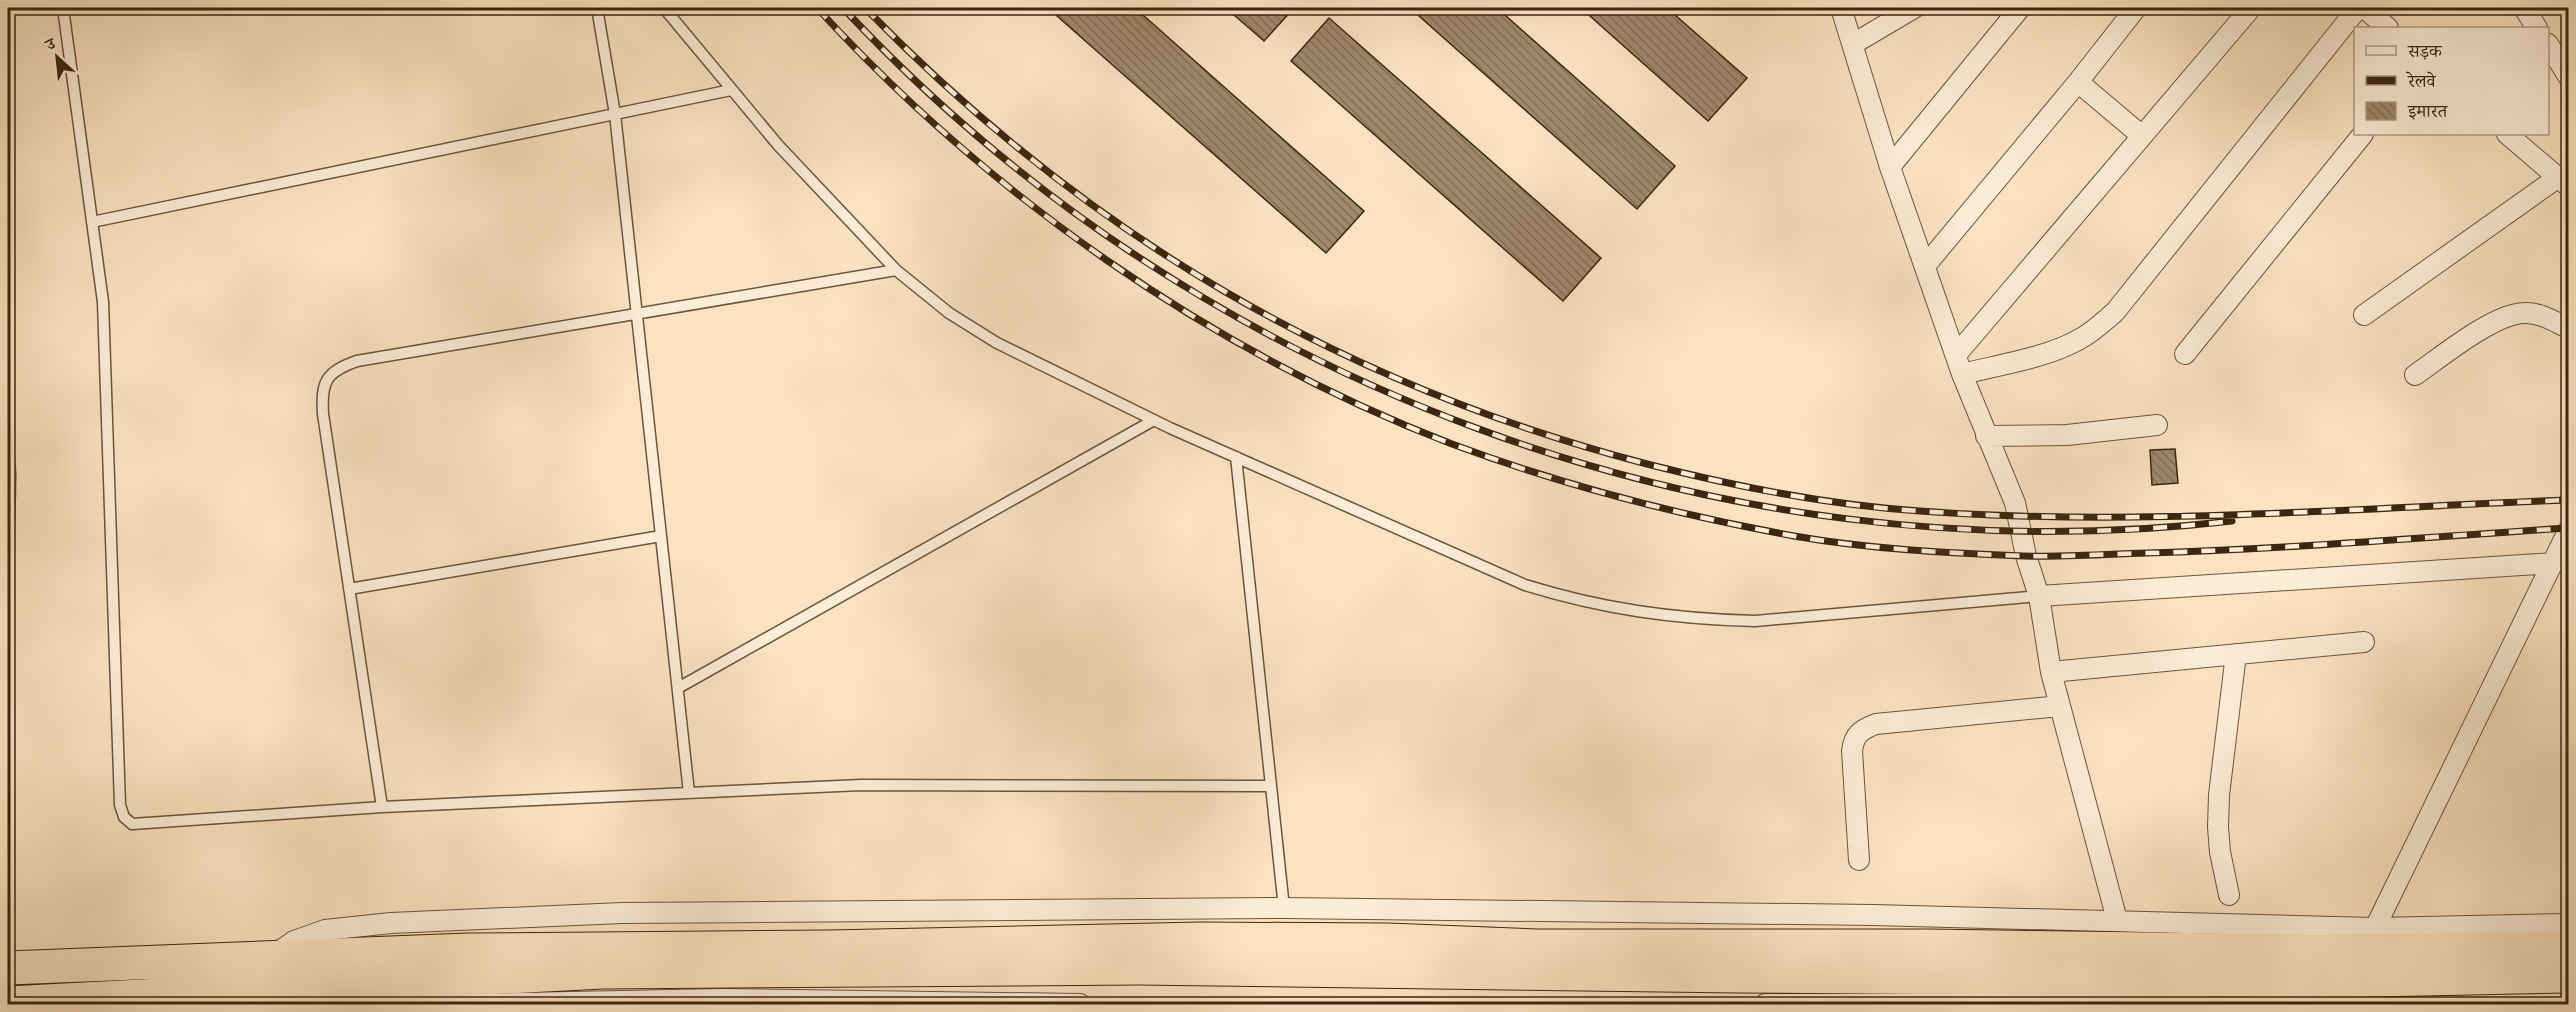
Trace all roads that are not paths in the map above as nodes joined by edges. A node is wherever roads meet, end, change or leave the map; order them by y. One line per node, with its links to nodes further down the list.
1 (63, 8): 25 (lane)
2 (597, 8): 19 (lane)
3 (664, 8): 18 (lane)
4 (1841, 8): 14 (street)
5 (1914, 8): 14 (street)
6 (2020, 8): 23 (street)
7 (2136, 8): 17 (street)
8 (2252, 8): 22 (street)
9 (2358, 8): 32 (street)
10 (2364, 8): 12 (street)
11 (2524, 8): 13 (street)
12 (2387, 27)
13 (2536, 27)
14 (1853, 44): 23 (street)
15 (2549, 47): 16 (street)
16 (2568, 76)
17 (2078, 82): 22 (street); 26 (street)
18 (731, 90): 19 (lane); 27 (lane)
19 (615, 114): 25 (lane); 28 (lane)
20 (2362, 135): 31 (street)
21 (2508, 135): 24 (street)
22 (2142, 136): 32 (street)
23 (1890, 167): 26 (street)
24 (2563, 182): 29 (street)
25 (92, 222): 50 (lane)
26 (1925, 266): 32 (street)
27 (896, 270): 28 (lane); 34 (lane)
28 (637, 314): 39 (lane); 41 (lane)
29 (2364, 315)
30 (2568, 328): 33 (street)
31 (2185, 354)
32 (1959, 365): 36 (street)
33 (2415, 375)
34 (1154, 420): 37 (lane); 46 (lane)
35 (2157, 425): 36 (street)
36 (1986, 436): 42 (street)
37 (1236, 457): 42 (lane); 48 (lane)
38 (2568, 531): 40 (street)
39 (661, 536): 41 (lane); 46 (lane)
40 (2554, 563): 42 (street); 56 (street)
41 (349, 589): 50 (lane)
42 (2039, 596): 45 (street)
43 (2364, 642): 44 (street)
44 (2236, 654): 45 (street); 52 (street)
45 (2051, 672): 47 (street)
46 (678, 688): 49 (lane)
47 (2060, 706): 51 (street); 54 (street)
48 (1271, 786): 49 (lane); 53 (lane)
49 (689, 793): 50 (lane)
50 (382, 807)
51 (1859, 860)
52 (2229, 895)
53 (1284, 908): 54 (street); 58 (street)
54 (2117, 920): 56 (street)
55 (2568, 924): 56 (street)
56 (2374, 930)
57 (2568, 948): 58 (highway)
58 (272, 957): 59 (highway); 62 (street)
59 (8, 968)
60 (2568, 975): 61 (highway)
61 (306, 987): 62 (highway); 66 (street)
62 (241, 991): 63 (highway)
63 (137, 1001): 65 (highway)
64 (722, 1002): 66 (street); 69 (street)
65 (11, 1003)
66 (413, 1004)
67 (1872, 1004): 68 (street); 70 (street)
68 (2161, 1004): 71 (street)
69 (1080, 1005)
70 (1765, 1005)
71 (2201, 1005)

